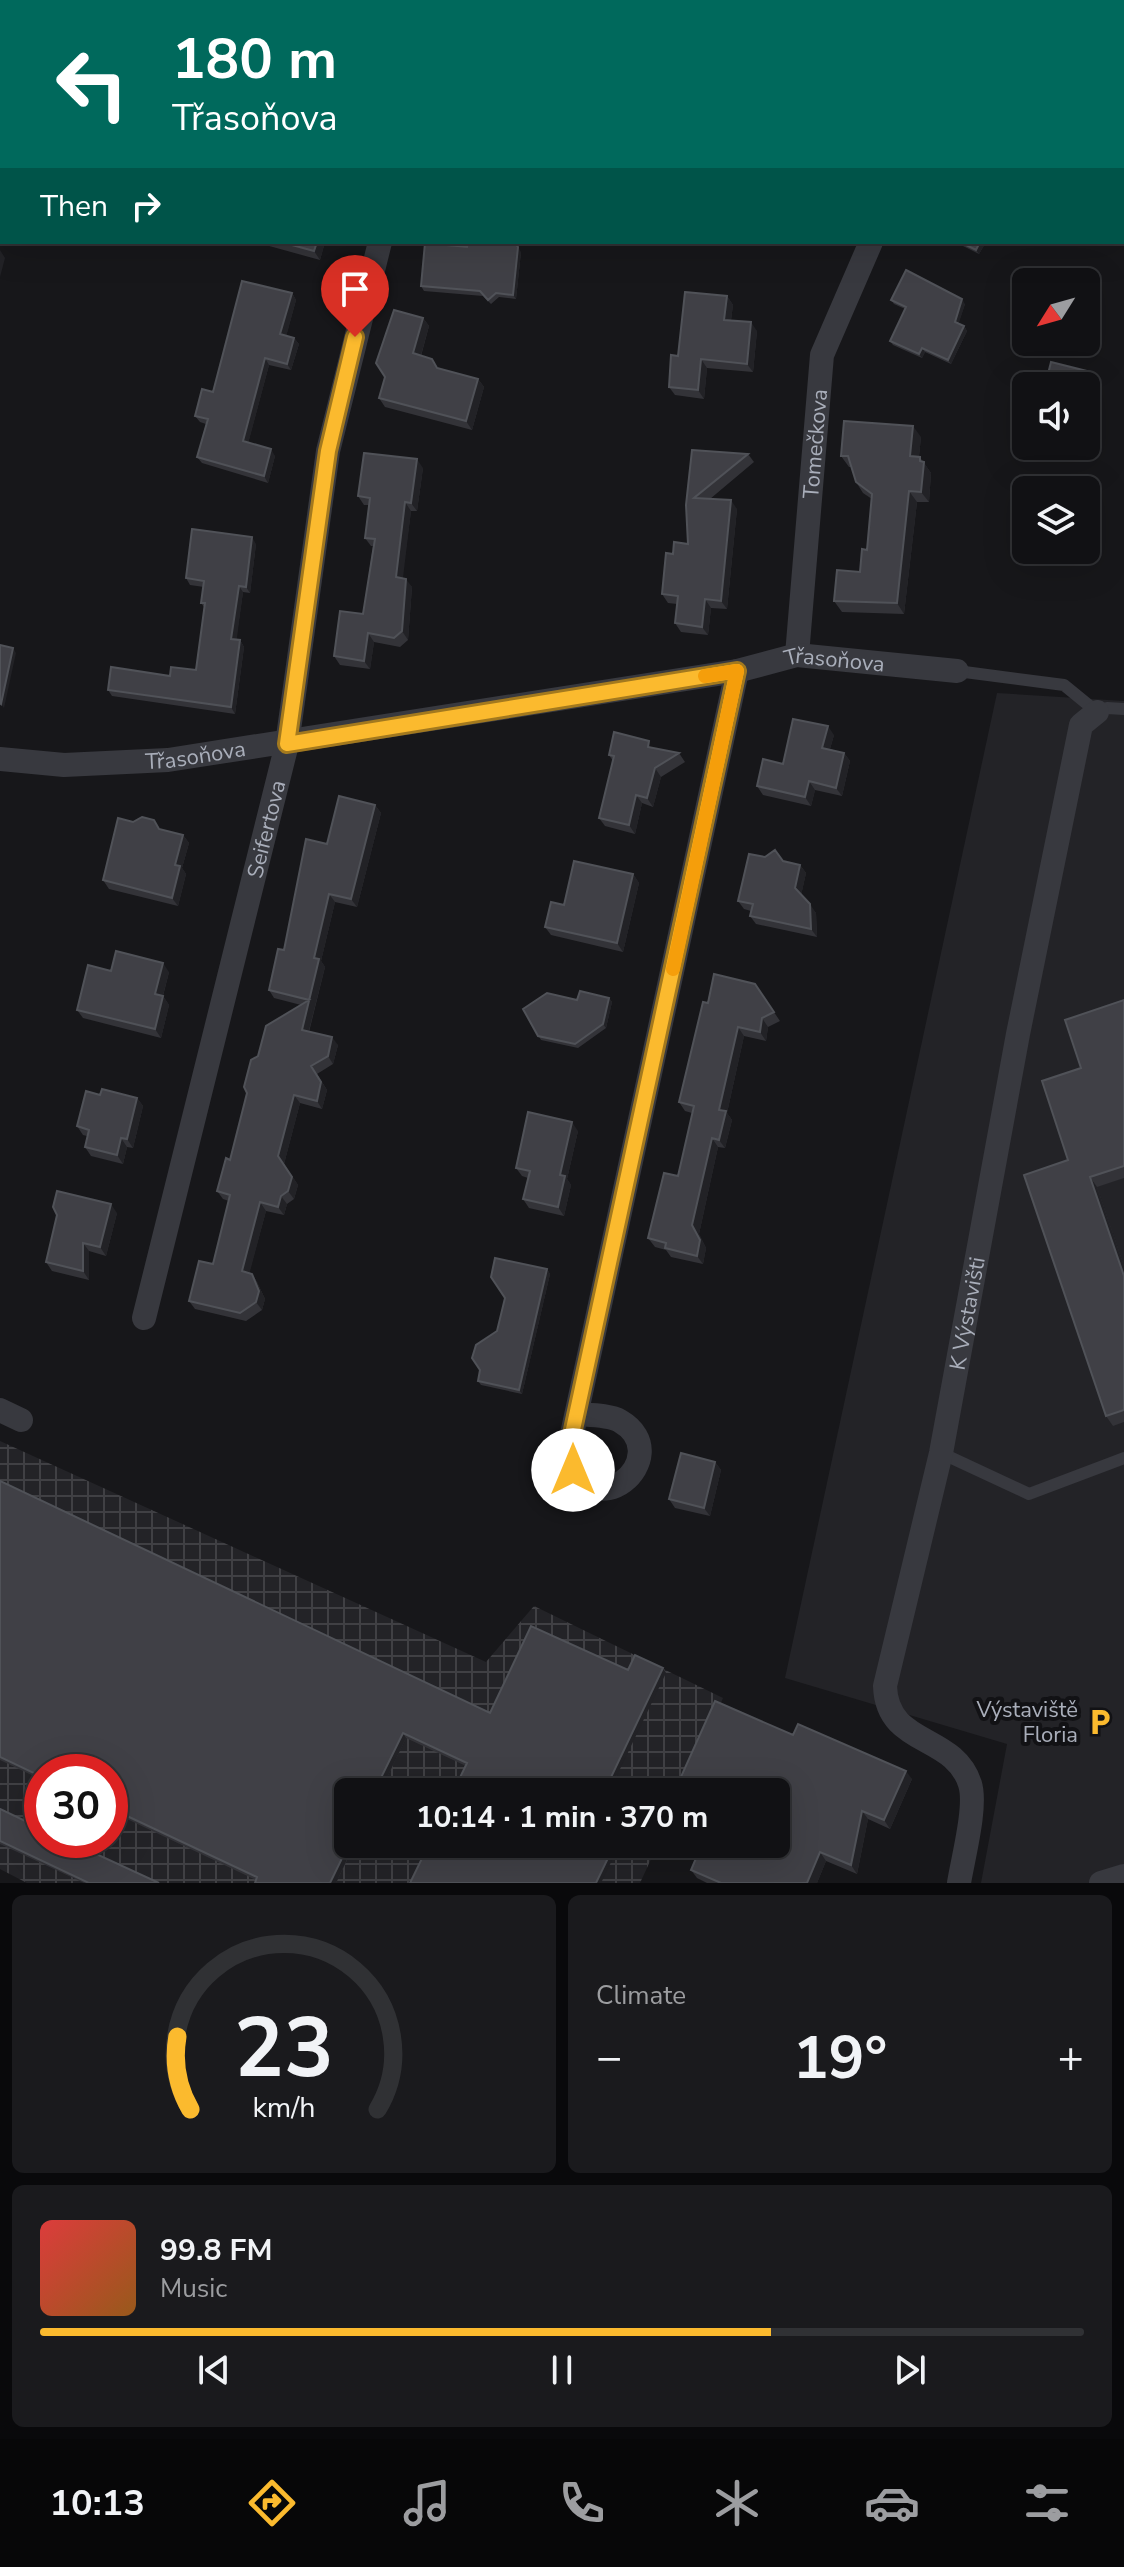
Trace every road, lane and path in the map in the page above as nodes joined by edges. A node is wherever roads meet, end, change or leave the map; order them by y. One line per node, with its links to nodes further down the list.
1 (380, 244): 8 (street, Seifertova)
2 (870, 244): 3 (street, Tomečkova)
3 (797, 655): 4 (street, Třasoňova); 5 (street, Třasoňova)
4 (737, 671): 8 (street, Třasoňova); 11 (street)
5 (957, 671): 7 (lane)
6 (1124, 709): 7 (lane)
7 (1097, 712): 12 (street, K Výstavišti)
8 (287, 744): 9 (street, Třasoňova); 10 (street, Seifertova)
9 (0, 759)
10 (144, 1318)
11 (577, 1414)
12 (941, 1453): 13 (lane); 15 (street, K Výstavišti)
13 (1124, 1458)
14 (1124, 1876): 16 (street)
15 (959, 1883)
16 (1101, 1883)

